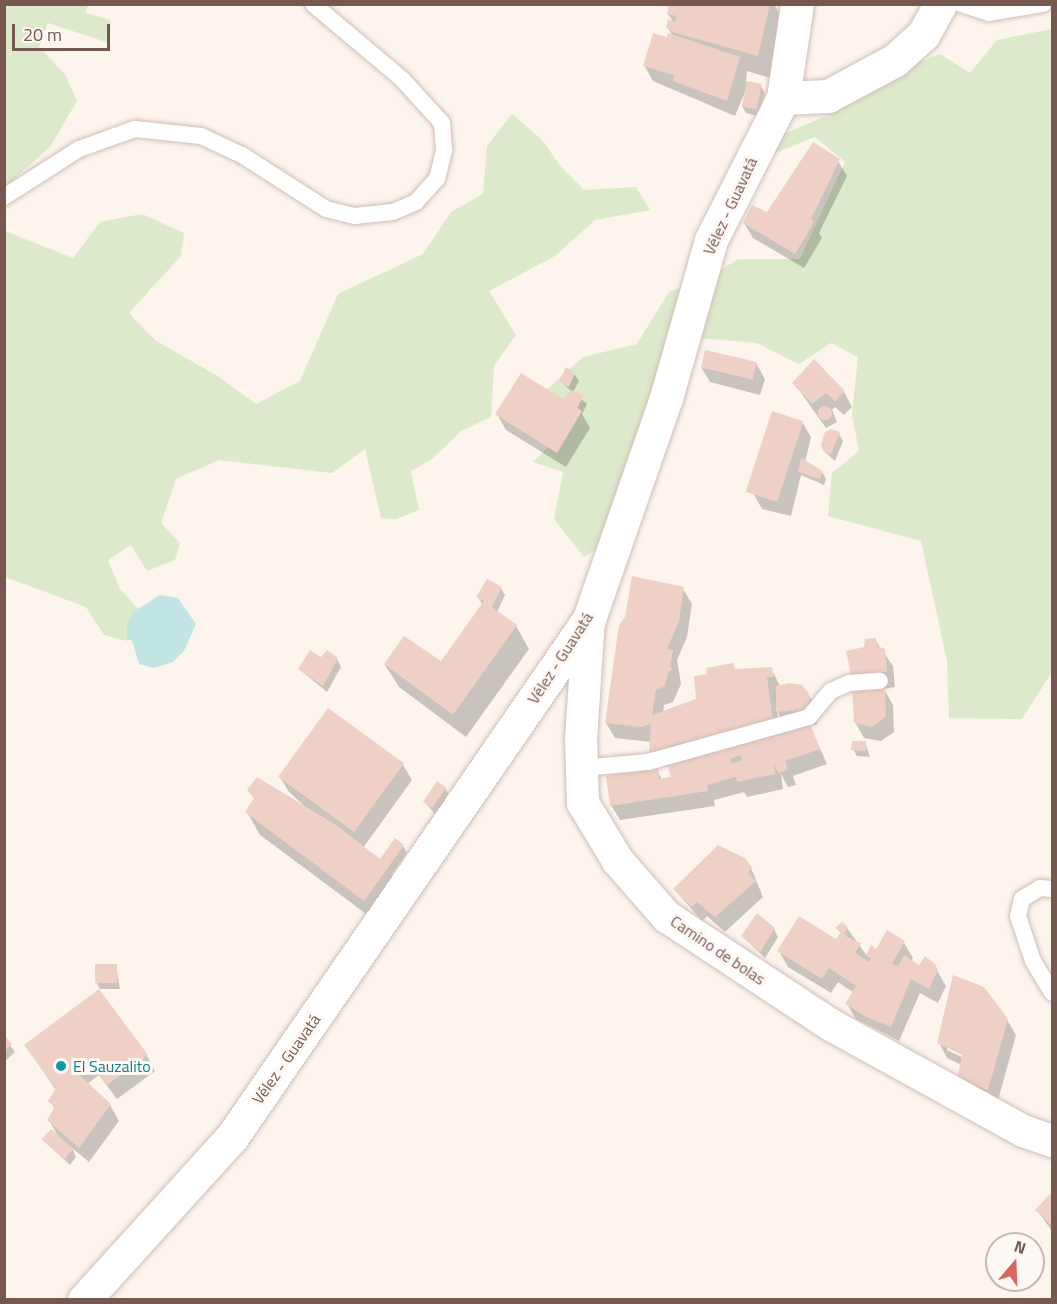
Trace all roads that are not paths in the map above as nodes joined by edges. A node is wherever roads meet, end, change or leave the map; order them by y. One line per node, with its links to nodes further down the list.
1 (313, 4): 7 (lane)
2 (797, 4): 6 (street, Vélez - Guavatá)
3 (940, 4): 6 (street)
4 (961, 4): 5 (lane)
5 (1043, 4)
6 (783, 98): 8 (street, Vélez - Guavatá)
7 (4, 197)
8 (589, 619): 10 (street, Camino de bolas); 14 (street, Vélez - Guavatá)
9 (880, 681): 10 (lane)
10 (582, 768): 13 (street, Camino de bolas)
11 (1053, 890): 12 (lane)
12 (1053, 993)
13 (1053, 1141)
14 (84, 1299)

